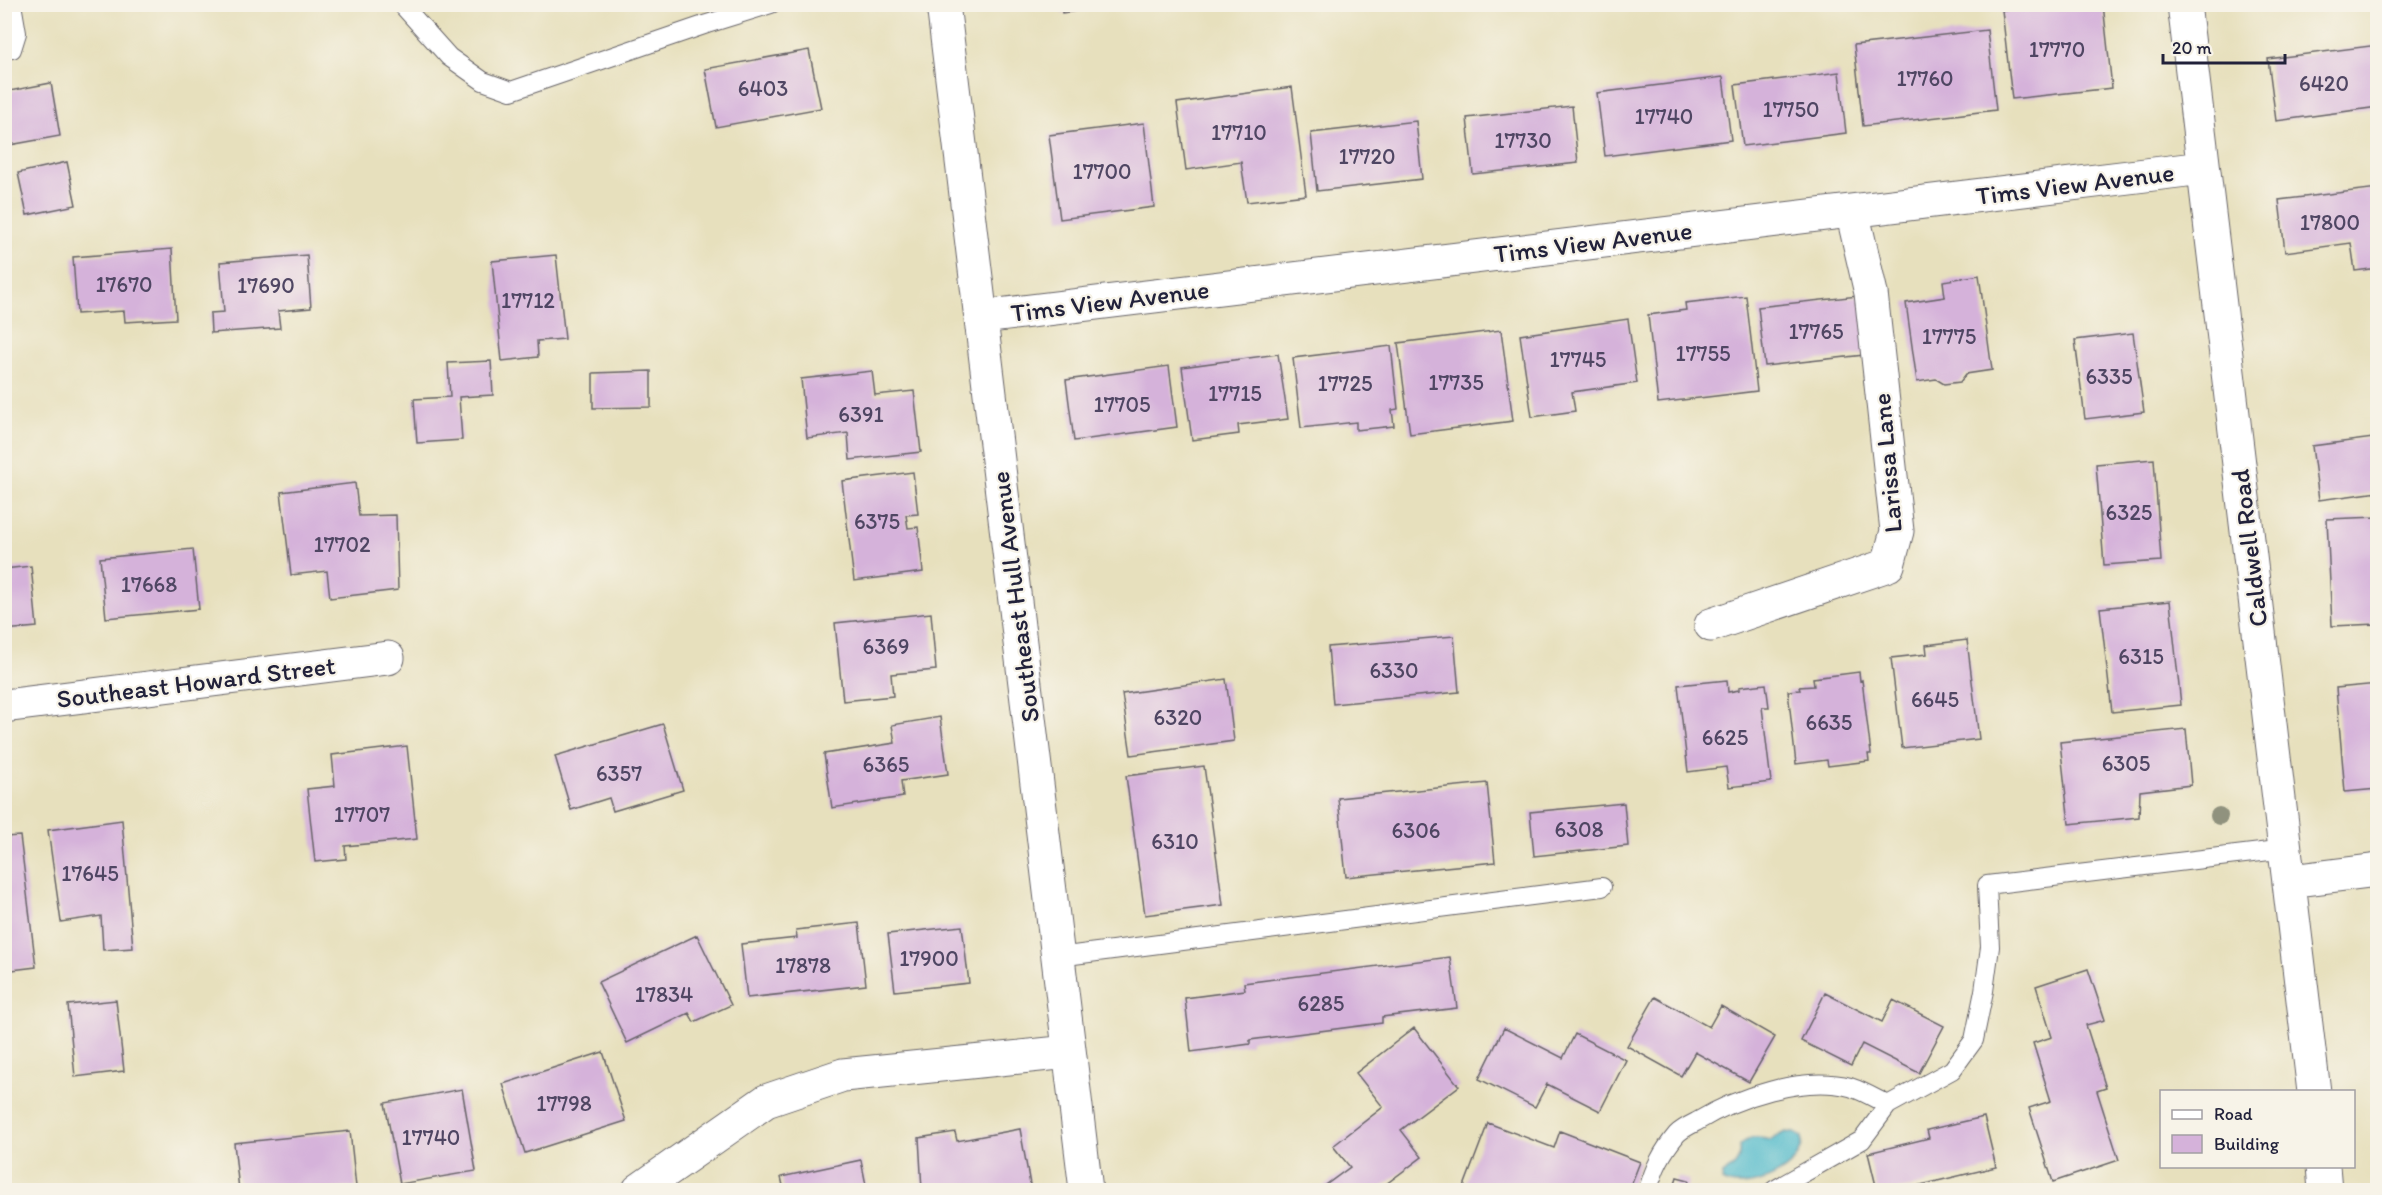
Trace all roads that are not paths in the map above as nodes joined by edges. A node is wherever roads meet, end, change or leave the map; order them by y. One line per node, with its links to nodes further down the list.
1 (12, 4): 6 (lane)
2 (771, 4): 5 (lane)
3 (943, 4): 9 (street, Southeast Hull Avenue)
4 (2184, 4): 7 (street, Caldwell Road)
5 (405, 8)
6 (4, 50)
7 (2203, 168): 8 (street, Tims View Avenue); 13 (street, Caldwell Road)
8 (1852, 211): 9 (street, Tims View Avenue); 10 (street, Larissa Lane)
9 (982, 317): 17 (street, Southeast Hull Avenue)
10 (1711, 625)
11 (388, 658): 12 (street, Southeast Howard Street)
12 (4, 706)
13 (2286, 849): 15 (street, Caldwell Road); 20 (lane)
14 (2378, 870): 15 (street)
15 (2290, 881): 19 (street, Caldwell Road)
16 (1602, 887): 17 (lane)
17 (1058, 957): 18 (street, Southeast Hull Avenue)
18 (1069, 1052): 22 (street); 23 (street, Southeast Hull Avenue)
19 (2314, 1090)
20 (1888, 1105): 24 (lane); 25 (lane)
21 (2323, 1168): 26 (street)
22 (639, 1191)
23 (1086, 1191)
24 (1648, 1191)
25 (1774, 1191)
26 (2325, 1191)

